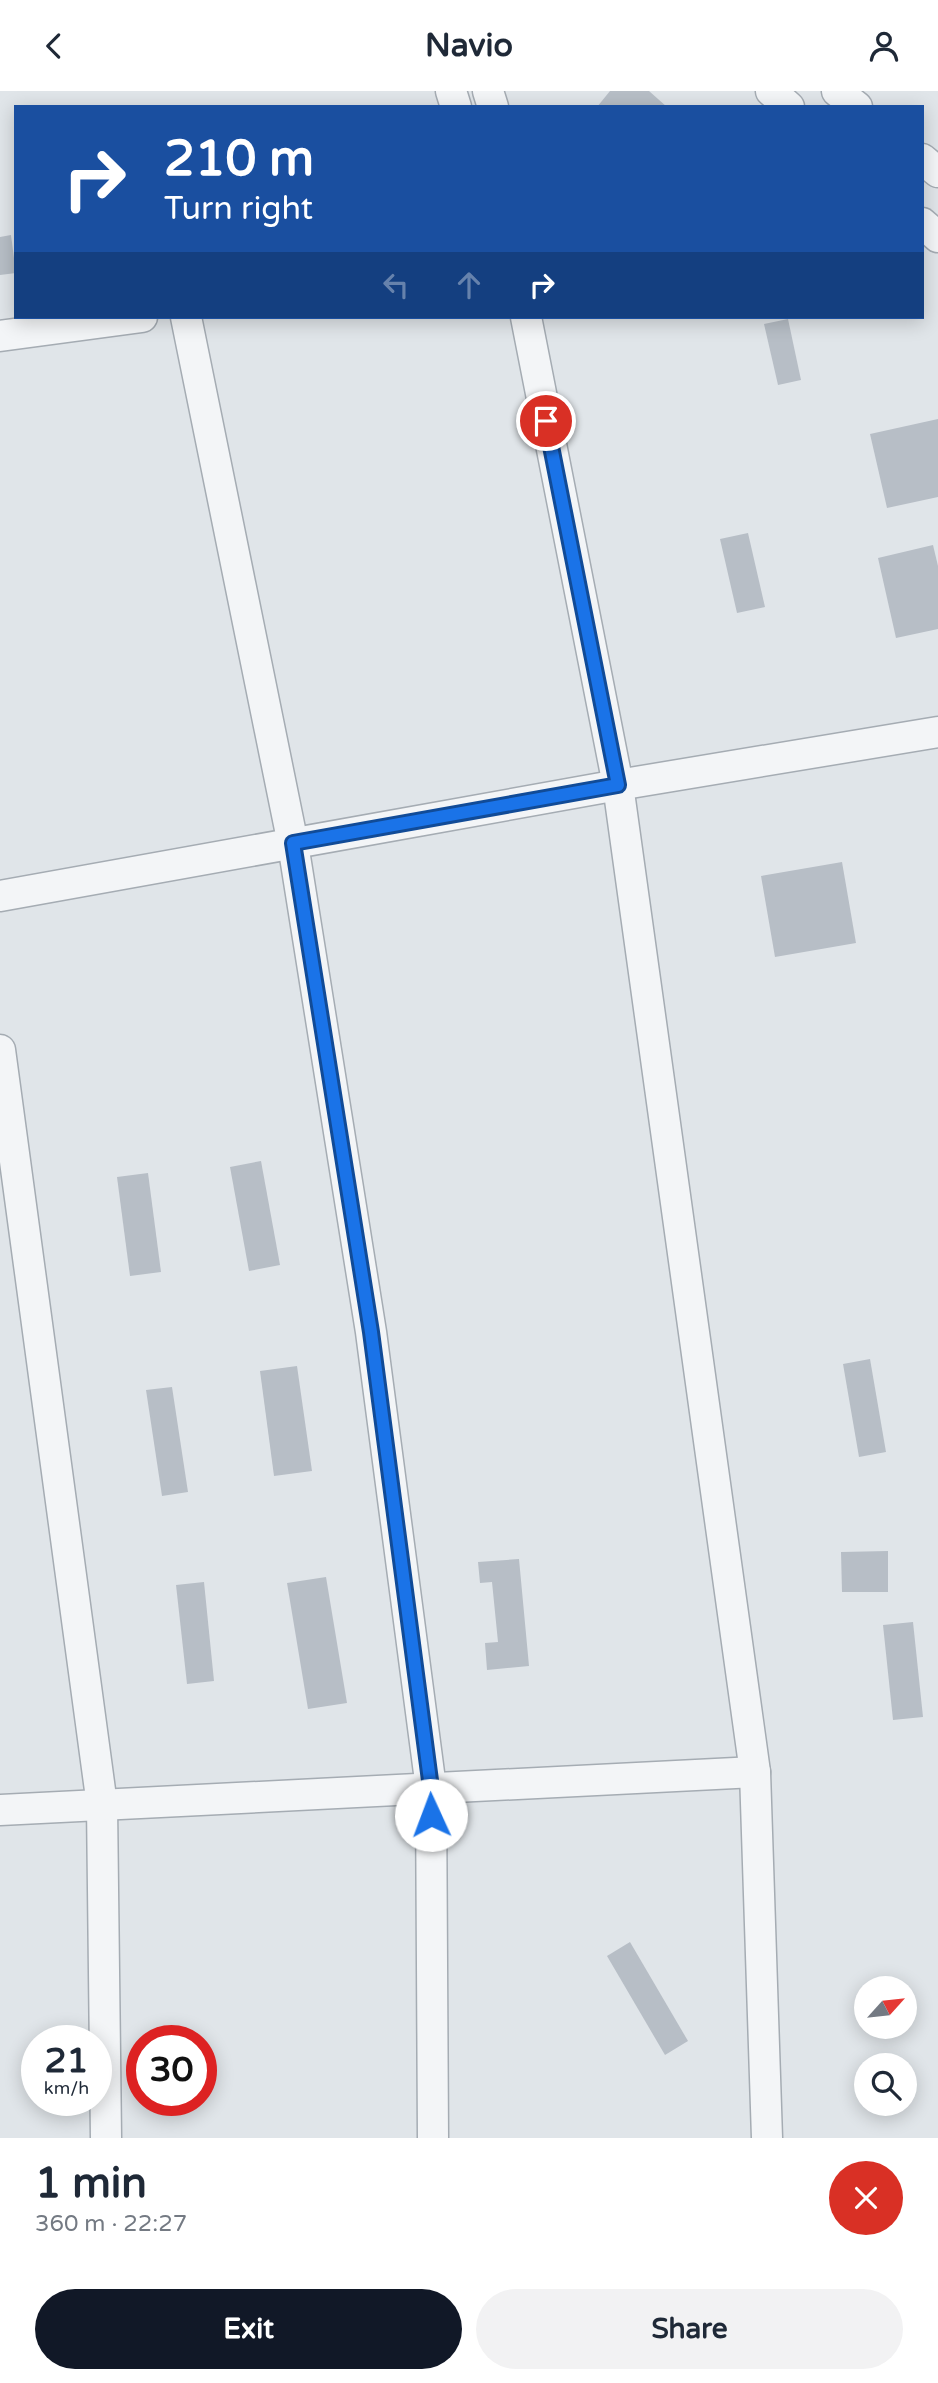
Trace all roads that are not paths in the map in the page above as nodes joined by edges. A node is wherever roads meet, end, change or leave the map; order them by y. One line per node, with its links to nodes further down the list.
1 (771, 91): 3 (street)
2 (837, 91): 4 (street)
3 (787, 105)
4 (854, 105)
5 (924, 161): 6 (street)
6 (938, 172)
7 (924, 225): 8 (street)
8 (938, 237)
9 (127, 319): 12 (street)
10 (186, 319): 15 (street)
11 (526, 319): 14 (street)
12 (0, 336)
13 (938, 732): 14 (street)
14 (618, 785): 15 (street); 18 (street)
15 (293, 843): 16 (street); 19 (street)
16 (0, 896)
17 (0, 1050): 20 (street)
18 (755, 1772): 19 (street); 24 (street)
19 (431, 1788): 20 (street); 23 (street)
20 (102, 1805): 21 (street); 22 (street)
21 (0, 1810)
22 (106, 2138)
23 (433, 2138)
24 (767, 2138)

